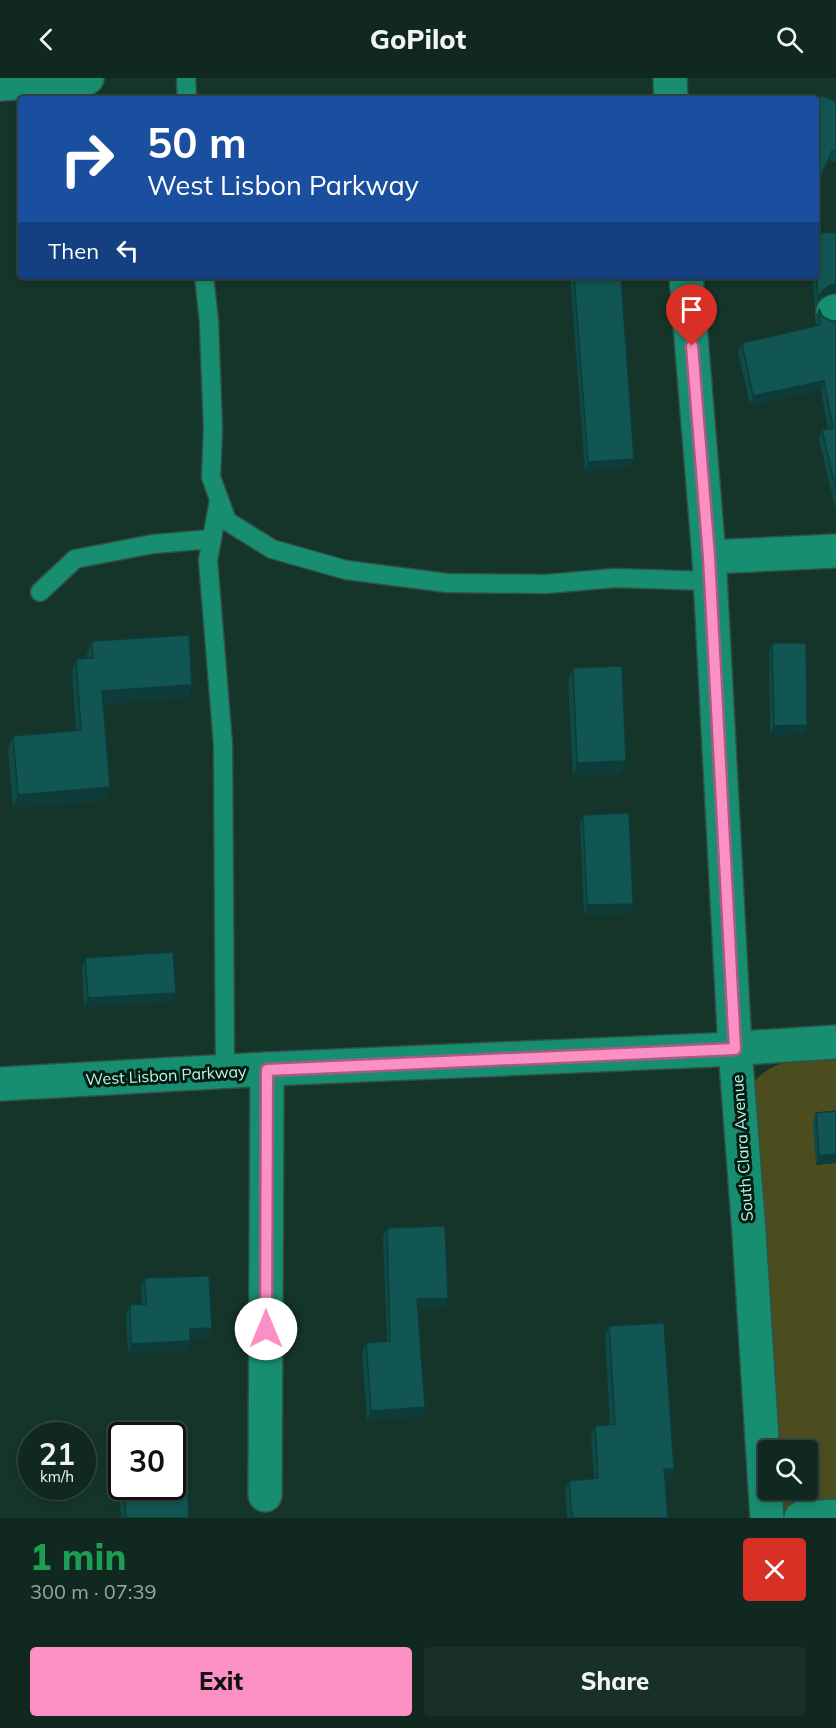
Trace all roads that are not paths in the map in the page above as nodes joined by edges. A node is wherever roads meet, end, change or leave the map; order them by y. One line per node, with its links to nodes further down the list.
1 (87, 78): 4 (street)
2 (186, 78): 5 (lane)
3 (670, 78): 6 (street)
4 (0, 84)
5 (187, 96)
6 (672, 96)
7 (204, 279): 9 (lane)
8 (686, 279): 12 (street, South Clara Avenue)
9 (219, 500): 10 (lane); 12 (lane)
10 (212, 539): 13 (lane); 17 (lane)
11 (836, 550): 12 (street)
12 (710, 569): 15 (street, South Clara Avenue)
13 (40, 592)
14 (836, 1042): 15 (street, West Lisbon Parkway)
15 (735, 1049): 16 (street, West Lisbon Parkway); 21 (street, South Clara Avenue)
16 (267, 1070): 17 (street, West Lisbon Parkway); 19 (street)
17 (225, 1072): 18 (street, West Lisbon Parkway)
18 (0, 1084)
19 (265, 1495)
20 (836, 1516): 22 (street)
21 (767, 1518)
22 (801, 1518)

